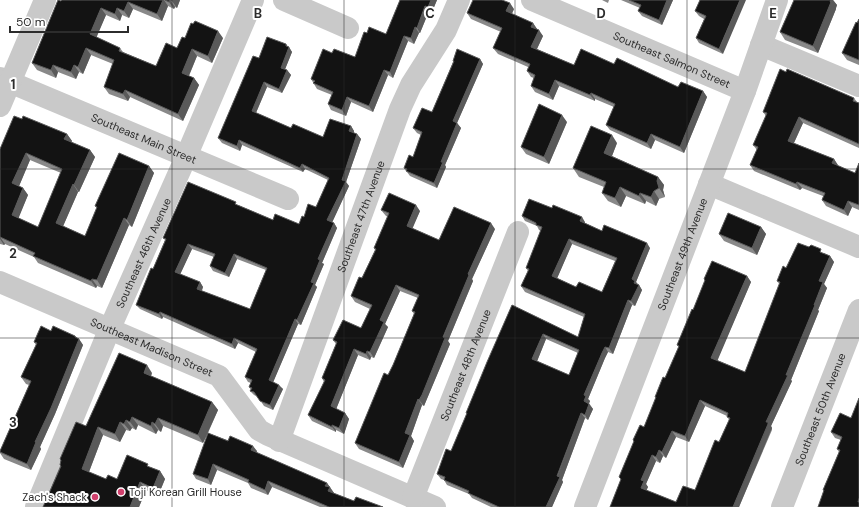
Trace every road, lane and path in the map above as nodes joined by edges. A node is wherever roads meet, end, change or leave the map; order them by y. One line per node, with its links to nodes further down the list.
1 (45, 0): 9 (street)
2 (253, 0): 13 (street, Southeast 46th Avenue)
3 (284, 0): 7 (street)
4 (459, 0): 21 (street, Southeast 47th Avenue)
5 (532, 0): 11 (street, Southeast Salmon Street)
6 (777, 0): 8 (street, Southeast 49th Avenue)
7 (348, 28)
8 (761, 45): 10 (street); 11 (street, Southeast 49th Avenue)
9 (5, 80): 12 (street); 13 (street, Southeast Main Street)
10 (859, 86)
11 (745, 91): 14 (street, Southeast 49th Avenue)
12 (0, 106)
13 (186, 157): 15 (street, Southeast Main Street); 20 (street, Southeast 46th Avenue)
14 (709, 184): 17 (street); 25 (street, Southeast 49th Avenue)
15 (288, 199)
16 (518, 232): 22 (street, Southeast 48th Avenue)
17 (859, 247)
18 (0, 282): 20 (street, Southeast Madison Street)
19 (859, 310): 26 (street, Southeast 50th Avenue)
20 (110, 328): 21 (street, Southeast Madison Street); 23 (street, Southeast 46th Avenue)
21 (279, 441): 22 (street, Southeast Madison Street)
22 (414, 498): 24 (street, Southeast Madison Street)
23 (36, 507)
24 (435, 507)
25 (585, 507)
26 (782, 507)

